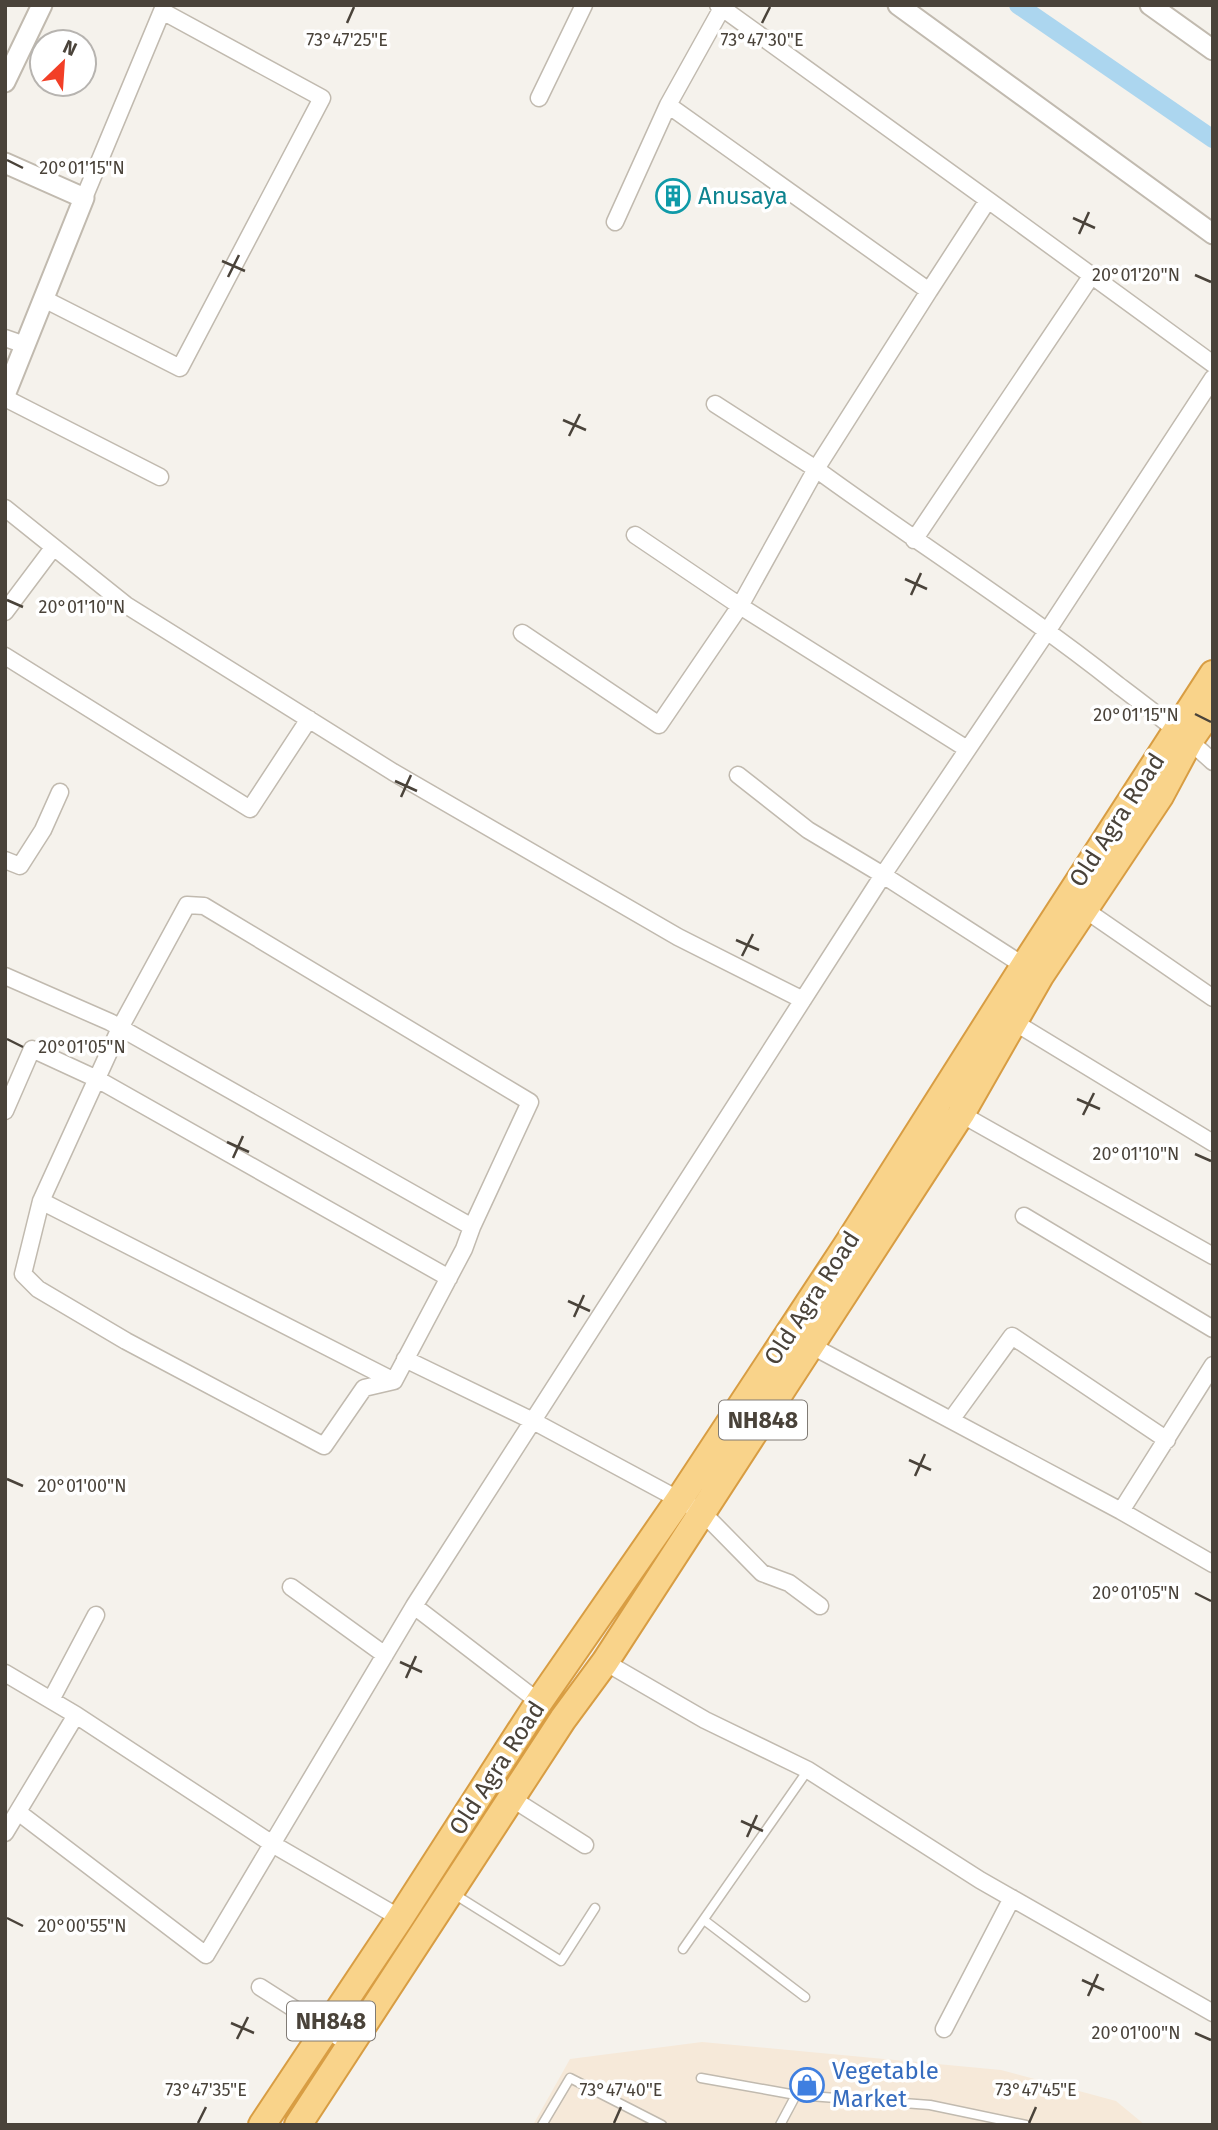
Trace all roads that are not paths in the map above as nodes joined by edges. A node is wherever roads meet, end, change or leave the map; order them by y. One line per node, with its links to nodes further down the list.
1 (42, 5): 7 (street)
2 (584, 5): 8 (street)
3 (898, 5): 14 (street)
4 (1150, 5): 6 (street)
5 (720, 7): 9 (street); 12 (street)
6 (1213, 50)
7 (5, 82)
8 (539, 98)
9 (668, 105): 13 (street); 16 (street)
10 (5, 163): 11 (street)
11 (85, 198): 17 (street); 17 (street)
12 (988, 200): 15 (street); 16 (street)
13 (615, 222)
14 (1213, 234)
15 (1092, 275): 20 (street); 28 (street)
16 (929, 291): 24 (street)
17 (44, 299): 19 (street)
18 (5, 338): 19 (street)
19 (25, 345): 22 (street)
20 (1213, 364)
21 (1213, 378): 32 (street)
22 (5, 396): 25 (street)
23 (715, 404): 24 (street)
24 (816, 469): 28 (street); 30 (street)
25 (160, 477)
26 (5, 508): 29 (street)
27 (635, 535): 30 (street)
28 (914, 540): 32 (street)
29 (53, 548): 31 (street); 37 (street)
30 (740, 606): 33 (street); 39 (street)
31 (5, 612)
32 (1048, 630): 38 (street); 39 (street)
33 (522, 633)
34 (5, 656): 37 (street)
35 (1213, 674): 38 (highway, Old Agra Road / NH848)
36 (1213, 707): 38 (highway, NH848)
37 (309, 719): 49 (street)
38 (1183, 735): 40 (street); 45 (highway, NH848); 46 (highway, Old Agra Road / NH848)
39 (968, 749): 44 (street)
40 (1213, 762)
41 (738, 775): 44 (street)
42 (60, 792): 43 (street)
43 (5, 860)
44 (884, 875): 46 (street); 49 (street)
45 (1084, 909): 46 (highway, NH848); 48 (street)
46 (1032, 971): 50 (highway, NH848); 69 (highway, Old Agra Road / NH848)
47 (5, 976): 51 (street)
48 (1213, 998)
49 (803, 1000): 67 (street)
50 (1014, 1022): 54 (highway, NH848); 55 (street)
51 (120, 1028): 52 (street); 58 (street); 58 (street)
52 (97, 1079): 53 (street); 56 (street); 60 (street)
53 (5, 1111)
54 (961, 1114): 59 (street); 62 (highway, NH848)
55 (1213, 1143)
56 (41, 1201): 65 (street); 65 (street)
57 (1024, 1216): 61 (street)
58 (472, 1227): 60 (street)
59 (1213, 1256)
60 (449, 1278): 63 (street)
61 (1213, 1329)
62 (812, 1346): 66 (street); 71 (highway, NH848)
63 (405, 1359): 65 (street); 67 (street)
64 (1213, 1365): 68 (street)
65 (394, 1381)
66 (951, 1420): 68 (street); 70 (street)
67 (533, 1421): 69 (street); 74 (street)
68 (1167, 1440): 70 (street)
69 (679, 1500): 71 (street); 77 (highway, Old Agra Road / NH848)
70 (1121, 1511): 72 (street)
71 (702, 1513): 75 (street); 79 (highway, NH848)
72 (1213, 1564)
73 (291, 1587): 78 (street)
74 (414, 1606): 78 (street); 82 (street)
75 (820, 1606)
76 (96, 1615): 81 (street)
77 (579, 1645): 79 (highway); 82 (highway, Old Agra Road / NH848)
78 (385, 1655): 88 (street)
79 (605, 1662): 84 (street); 85 (highway, NH848)
80 (5, 1673): 81 (street)
81 (51, 1700): 83 (street)
82 (539, 1702): 93 (highway, Old Agra Road / NH848)
83 (76, 1715): 86 (street); 88 (street)
84 (808, 1770): 91 (street); 94 (lane)
85 (511, 1798): 89 (street); 90 (highway, NH848)
86 (18, 1812): 87 (street); 88 (street)
87 (5, 1833)
88 (274, 1845): 93 (street)
89 (586, 1845)
90 (449, 1891): 92 (lane); 101 (highway, NH848)
91 (1012, 1898): 98 (street); 99 (street)
92 (595, 1908)
93 (400, 1918): 100 (highway, Old Agra Road / NH848)
94 (704, 1920): 95 (lane); 97 (lane)
95 (683, 1949)
96 (260, 1987): 100 (street)
97 (805, 1997)
98 (1213, 2013)
99 (944, 2029)
100 (326, 2030): 101 (street); 105 (highway, Old Agra Road / NH848)
101 (351, 2045): 106 (highway, NH848)
102 (701, 2078): 103 (lane)
103 (796, 2095): 104 (lane); 109 (lane)
104 (1000, 2122): 110 (lane)
105 (262, 2125)
106 (298, 2125)
107 (542, 2125): 108 (lane)
108 (663, 2125)
109 (780, 2125)
110 (1026, 2125)

